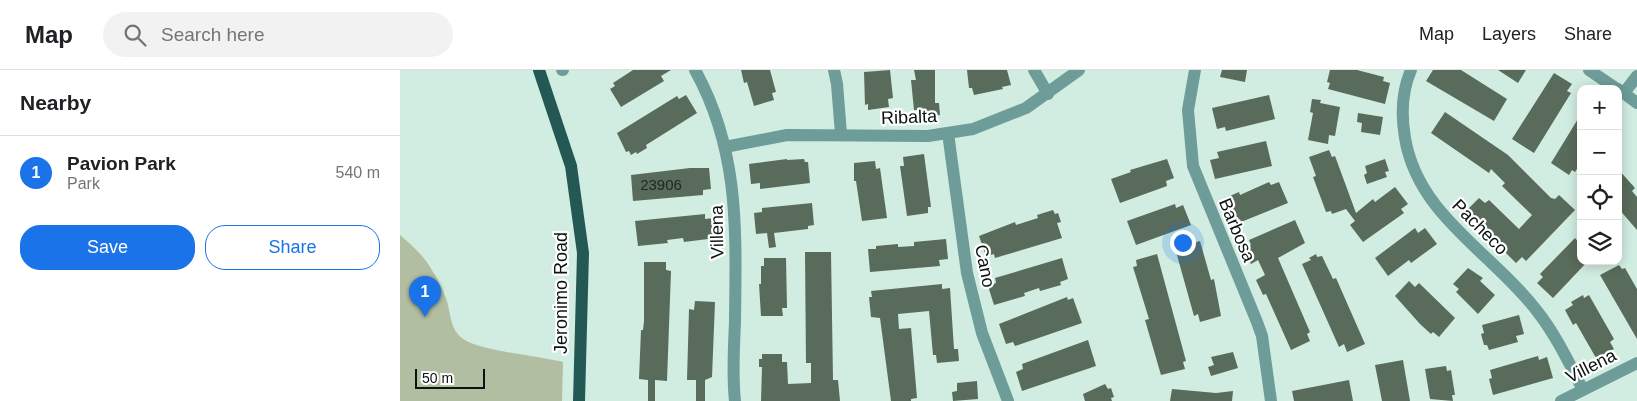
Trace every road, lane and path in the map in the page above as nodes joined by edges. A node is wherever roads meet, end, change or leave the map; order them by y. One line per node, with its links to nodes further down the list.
1 (695, 70): 17 (street, Villena)
2 (834, 70): 16 (street)
3 (1034, 70): 13 (street)
4 (1079, 70): 13 (street, Ribalta)
5 (1195, 70): 23 (street, Barbosa)
6 (1411, 70): 19 (street, Pacheco)
7 (1589, 70): 10 (street)
8 (543, 71): 20 (main road, Jeronimo Road)
9 (1637, 76): 11 (street)
10 (1612, 85)
11 (1622, 88)
12 (1622, 92): 14 (street)
13 (1048, 94): 15 (street, Ribalta)
14 (1637, 103)
15 (948, 133): 16 (street, Ribalta); 22 (street, Cano)
16 (841, 134): 17 (street, Ribalta)
17 (725, 146): 21 (street, Villena)
18 (1637, 363): 19 (street, Villena)
19 (1583, 390): 24 (street, Villena)
20 (579, 401)
21 (736, 401)
22 (1008, 401)
23 (1270, 401)
24 (1561, 401)

